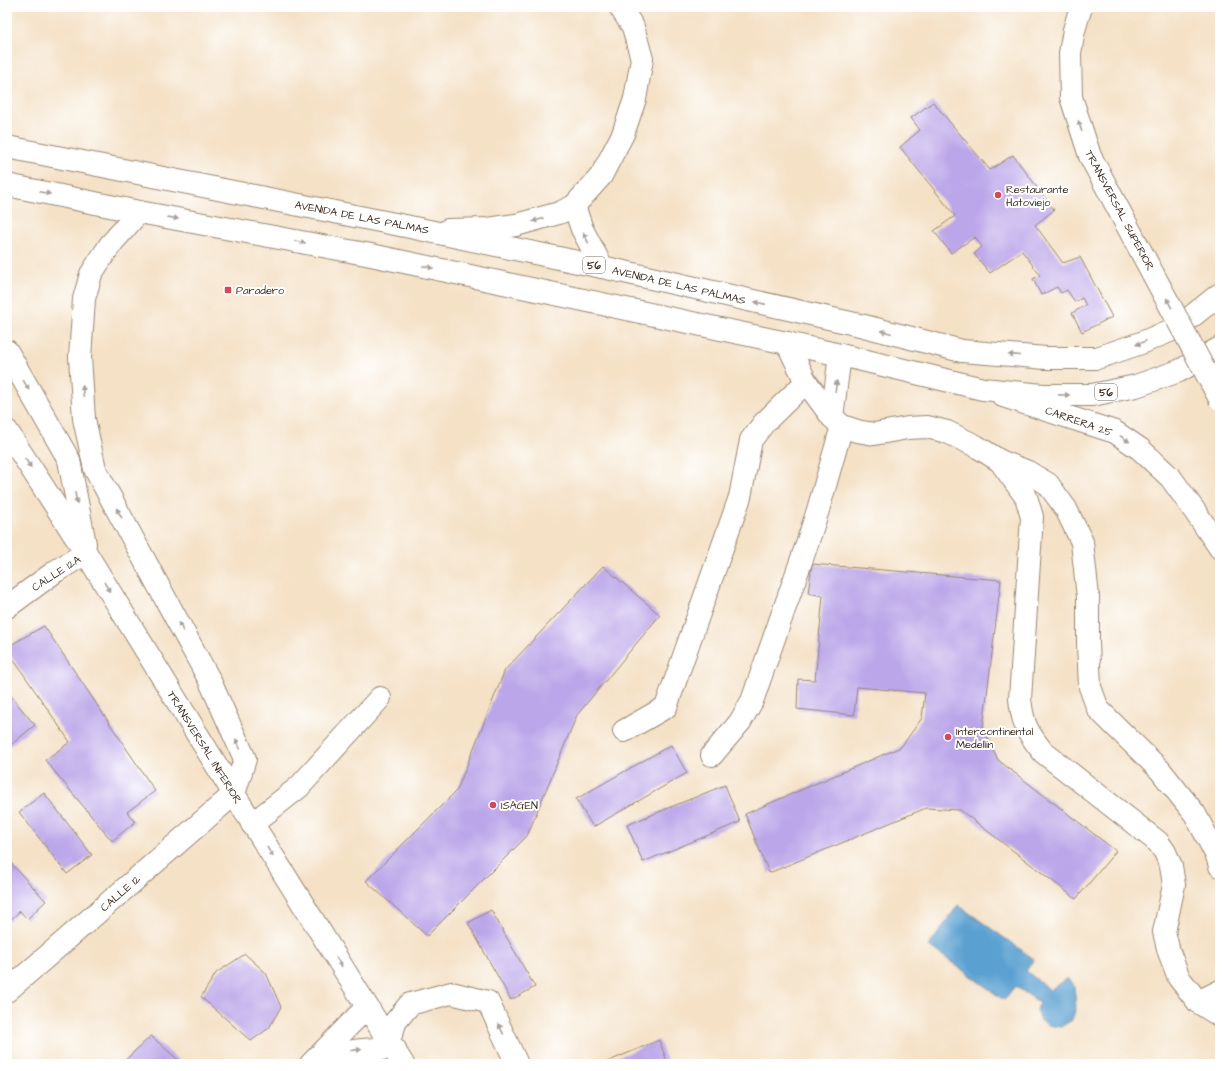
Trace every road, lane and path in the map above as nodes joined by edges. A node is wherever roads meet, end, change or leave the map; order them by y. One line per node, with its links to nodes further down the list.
1 (620, 7): 5 (main road)
2 (1080, 7): 16 (main road, TRANSVERSAL SUPERIOR, one-way to 2, bridge)
3 (7, 147): 7 (main road, AVENIDA DE LAS PALMAS / 56)
4 (7, 185): 6 (main road, 56, one-way to 6)
5 (574, 206): 7 (main road, one-way to 7); 8 (main road, one-way to 5)
6 (138, 212): 10 (main road, 56, one-way to 10); 26 (main road, one-way to 6)
7 (405, 226): 8 (main road, AVENIDA DE LAS PALMAS / 56)
8 (602, 267): 9 (main road, AVENIDA DE LAS PALMAS / 56, one-way to 8)
9 (1220, 294)
10 (787, 343): 13 (main road, 56); 14 (main road)
11 (1220, 348): 15 (main road, 56, one-way to 11)
12 (7, 351): 21 (main road, one-way to 21)
13 (840, 355): 15 (main road, 56); 17 (main road, one-way to 13)
14 (806, 382): 17 (main road); 24 (main road)
15 (983, 389): 20 (main road, CARRERA 25, one-way to 20)
16 (1220, 399)
17 (837, 421): 19 (main road); 25 (main road)
18 (7, 431): 21 (main road, TRANSVERSAL INFERIOR, one-way to 21)
19 (1000, 461): 28 (main road); 31 (main road)
20 (1220, 548)
21 (86, 553): 22 (main road, CALLE 12A); 26 (main road, TRANSVERSAL INFERIOR, one-way to 26)
22 (7, 607)
23 (380, 698): 27 (main road)
24 (624, 731)
25 (712, 755)
26 (234, 794): 27 (main road, TRANSVERSAL INFERIOR); 29 (main road, CALLE 12)
27 (252, 824): 32 (main road, TRANSVERSAL INFERIOR, one-way to 32)
28 (1220, 866)
29 (7, 991)
30 (1220, 992): 31 (main road)
31 (1198, 1002): 33 (main road)
32 (367, 1007): 34 (main road, TRANSVERSAL INFERIOR); 35 (main road)
33 (1220, 1016)
34 (396, 1051): 35 (main road, one-way to 34); 36 (main road, one-way to 34)
35 (314, 1060)
36 (517, 1064)

